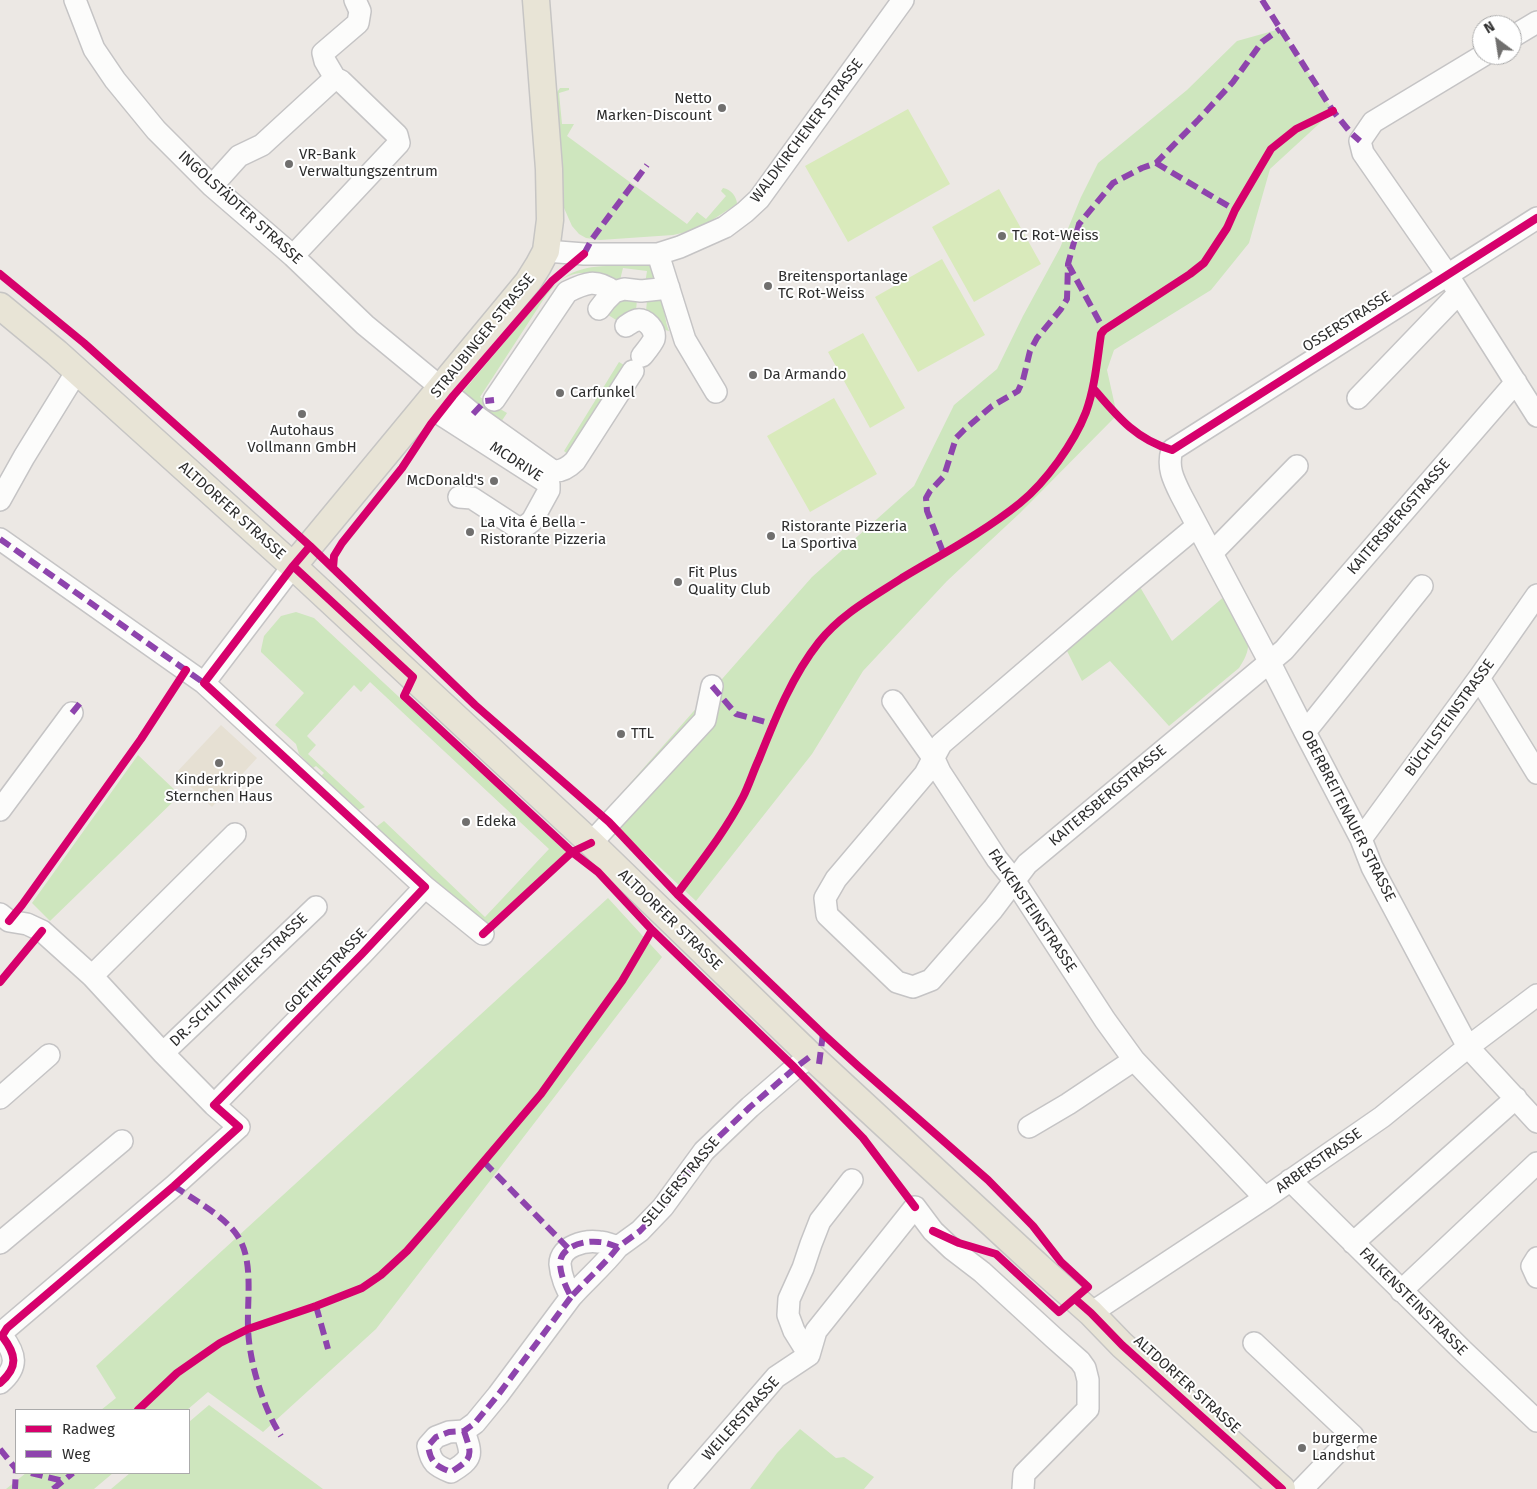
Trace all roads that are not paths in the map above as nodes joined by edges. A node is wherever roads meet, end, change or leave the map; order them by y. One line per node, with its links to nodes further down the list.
1 (75, 0): 9 (street, INGOLSTÄDTER STRASSE)
2 (355, 0): 8 (street)
3 (536, 0): 11 (main road, STRAUBINGER STRASSE)
4 (903, 0): 12 (street, WALDKIRCHENER STRASSE)
5 (1537, 22): 6 (street)
6 (1522, 31)
7 (1472, 62): 14 (street)
8 (335, 78): 9 (street); 13 (street)
9 (212, 186): 13 (street, INGOLSTÄDTER STRASSE)
10 (1537, 218): 14 (street, OSSERSTRASSE)
11 (546, 251): 12 (street, WALDKIRCHENER STRASSE); 24 (main road, STRAUBINGER STRASSE)
12 (658, 254): 15 (street)
13 (293, 256): 24 (street, INGOLSTÄDTER STRASSE)
14 (1447, 274): 18 (street); 29 (street, OSSERSTRASSE)
15 (669, 288): 16 (street); 23 (street)
16 (641, 291): 17 (street); 24 (street)
17 (614, 292): 20 (street); 26 (street)
18 (1459, 293): 22 (street); 25 (street)
19 (0, 306): 21 (main road, ALTDORFER STRASSE)
20 (599, 309)
21 (77, 371): 31 (street); 35 (main road, ALTDORFER STRASSE)
22 (1516, 382): 27 (street); 38 (street, KAITERSBERGSTRASSE)
23 (716, 392)
24 (434, 396): 30 (street, MCDRIVE); 35 (main road, STRAUBINGER STRASSE)
25 (1358, 398)
26 (494, 400)
27 (1537, 416)
28 (1297, 466): 34 (street)
29 (1181, 495): 32 (street, OBERBREITENAUER STRASSE)
30 (459, 497)
31 (0, 500)
32 (1198, 526): 34 (street, OBERBREITENAUER STRASSE); 45 (street)
33 (0, 539): 40 (street)
34 (1212, 553): 38 (street, OBERBREITENAUER STRASSE)
35 (293, 566): 40 (street); 50 (main road, ALTDORFER STRASSE)
36 (1422, 586): 44 (street)
37 (1537, 595): 39 (street, BÜCHLSTEINSTRASSE)
38 (1270, 661): 44 (street, OBERBREITENAUER STRASSE); 51 (street, KAITERSBERGSTRASSE)
39 (1479, 678): 46 (street); 49 (street, BÜCHLSTEINSTRASSE)
40 (204, 683): 52 (street)
41 (712, 686): 50 (street)
42 (893, 701): 45 (street, FALKENSTEINSTRASSE)
43 (72, 713): 47 (street)
44 (1305, 732): 49 (street, OBERBREITENAUER STRASSE)
45 (934, 759): 51 (street, FALKENSTEINSTRASSE); 51 (street, KAITERSBERGSTRASSE)
46 (1537, 773)
47 (0, 810)
48 (235, 834): 56 (street)
49 (1361, 839): 58 (street, OBERBREITENAUER STRASSE)
50 (591, 843): 61 (main road, ALTDORFER STRASSE)
51 (1014, 880): 62 (street, FALKENSTEINSTRASSE)
52 (425, 887): 55 (street); 65 (street, GOETHESTRASSE)
53 (316, 907): 59 (street, DR.-SCHLITTMEIER-STRASSE)
54 (0, 914): 56 (street, DR.-SCHLITTMEIER-STRASSE)
55 (483, 934)
56 (92, 976): 59 (street, DR.-SCHLITTMEIER-STRASSE)
57 (1537, 996): 58 (street, ARBERSTRASSE)
58 (1468, 1047): 64 (street, OBERBREITENAUER STRASSE); 71 (street, ARBERSTRASSE)
59 (163, 1053): 65 (street, DR.-SCHLITTMEIER-STRASSE)
60 (48, 1056): 63 (street)
61 (811, 1056): 75 (street, SELIGERSTRASSE); 80 (main road, ALTDORFER STRASSE)
62 (1134, 1060): 67 (street); 72 (street, FALKENSTEINSTRASSE)
63 (0, 1098)
64 (1516, 1098): 66 (street, OBERBREITENAUER STRASSE); 74 (street)
65 (214, 1105): 81 (street)
66 (1537, 1122)
67 (1029, 1127)
68 (122, 1141): 73 (street)
69 (1537, 1163): 78 (street)
70 (852, 1180): 83 (street)
71 (1290, 1180): 72 (street, ARBERSTRASSE); 74 (street, FALKENSTEINSTRASSE)
72 (1265, 1198): 80 (street, ARBERSTRASSE)
73 (0, 1243)
74 (1354, 1243): 78 (street, FALKENSTEINSTRASSE)
75 (618, 1247): 79 (street, SELIGERSTRASSE); 79 (street)
76 (1537, 1258): 77 (street)
77 (1537, 1277)
78 (1401, 1291): 85 (street, FALKENSTEINSTRASSE)
79 (571, 1298): 86 (street, SELIGERSTRASSE)
80 (1091, 1313): 89 (main road, ALTDORFER STRASSE)
81 (1, 1335): 84 (street)
82 (1254, 1343): 90 (street)
83 (809, 1355): 87 (street, WEILERSTRASSE); 88 (street)
84 (0, 1383)
85 (1537, 1421)
86 (464, 1430)
87 (679, 1489)
88 (1023, 1489)
89 (1282, 1489)
90 (1302, 1489)

